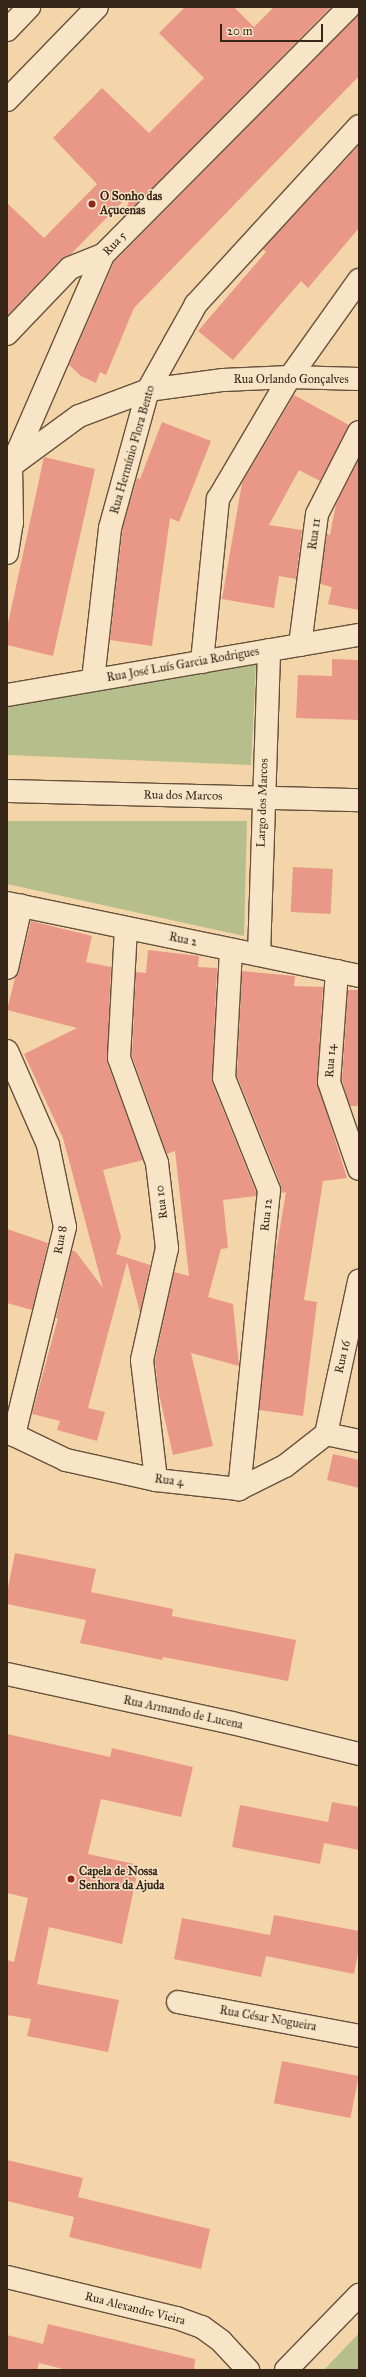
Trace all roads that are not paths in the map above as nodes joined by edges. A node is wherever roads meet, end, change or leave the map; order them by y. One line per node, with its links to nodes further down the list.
1 (29, 7): 4 (street)
2 (97, 7): 5 (street)
3 (349, 7): 7 (street, Rua 5)
4 (7, 30)
5 (7, 100)
6 (359, 126): 12 (street, Rua Hermínio Flora Bento)
7 (103, 255): 9 (street); 14 (street, Rua 5)
8 (359, 280): 10 (street)
9 (7, 334)
10 (290, 378): 11 (street, Rua Orlando Gonçalves); 12 (street, Rua Orlando Gonçalves); 19 (street)
11 (359, 379)
12 (148, 390): 14 (street, Rua Orlando Gonçalves); 20 (street, Rua Hermínio Flora Bento)
13 (359, 432): 17 (street, Rua 11)
14 (9, 468): 15 (street, Rua 5)
15 (7, 553)
16 (359, 635): 17 (street, Rua José Luís Garcia Rodrigues)
17 (300, 645): 18 (street, Rua José Luís Garcia Rodrigues)
18 (269, 650): 19 (street, Rua José Luís Garcia Rodrigues); 23 (street, Largo dos Marcos)
19 (202, 662): 20 (street, Rua José Luís Garcia Rodrigues)
20 (93, 680): 21 (street, Rua José Luís Garcia Rodrigues)
21 (7, 695)
22 (7, 791): 23 (street, Rua dos Marcos)
23 (263, 798): 24 (street, Rua dos Marcos); 28 (street, Largo dos Marcos)
24 (359, 800)
25 (14, 904): 26 (street, Rua 2); 29 (street)
26 (126, 928): 27 (street, Rua 2); 39 (street, Rua 10)
27 (231, 950): 28 (street, Rua 2); 40 (street, Rua 12)
28 (259, 955): 30 (street, Rua 2)
29 (7, 968)
30 (337, 971): 31 (street, Rua 2); 33 (street, Rua 14)
31 (359, 976)
32 (7, 1051): 36 (street, Rua 8)
33 (359, 1169)
34 (359, 1281): 35 (street, Rua 16)
35 (354, 1329): 37 (street, Rua 16)
36 (10, 1431): 39 (street, Rua 4)
37 (326, 1434): 38 (street); 40 (street)
38 (359, 1441)
39 (156, 1480): 40 (street, Rua 4)
40 (239, 1489)
41 (7, 1674): 42 (street, Rua Armando de Lucena)
42 (359, 1754)
43 (178, 2002): 44 (street, Rua César Nogueira)
44 (359, 2036)
45 (7, 2277): 47 (street, Rua Alexandre Vieira)
46 (359, 2295): 48 (street)
47 (248, 2370)
48 (286, 2370)

